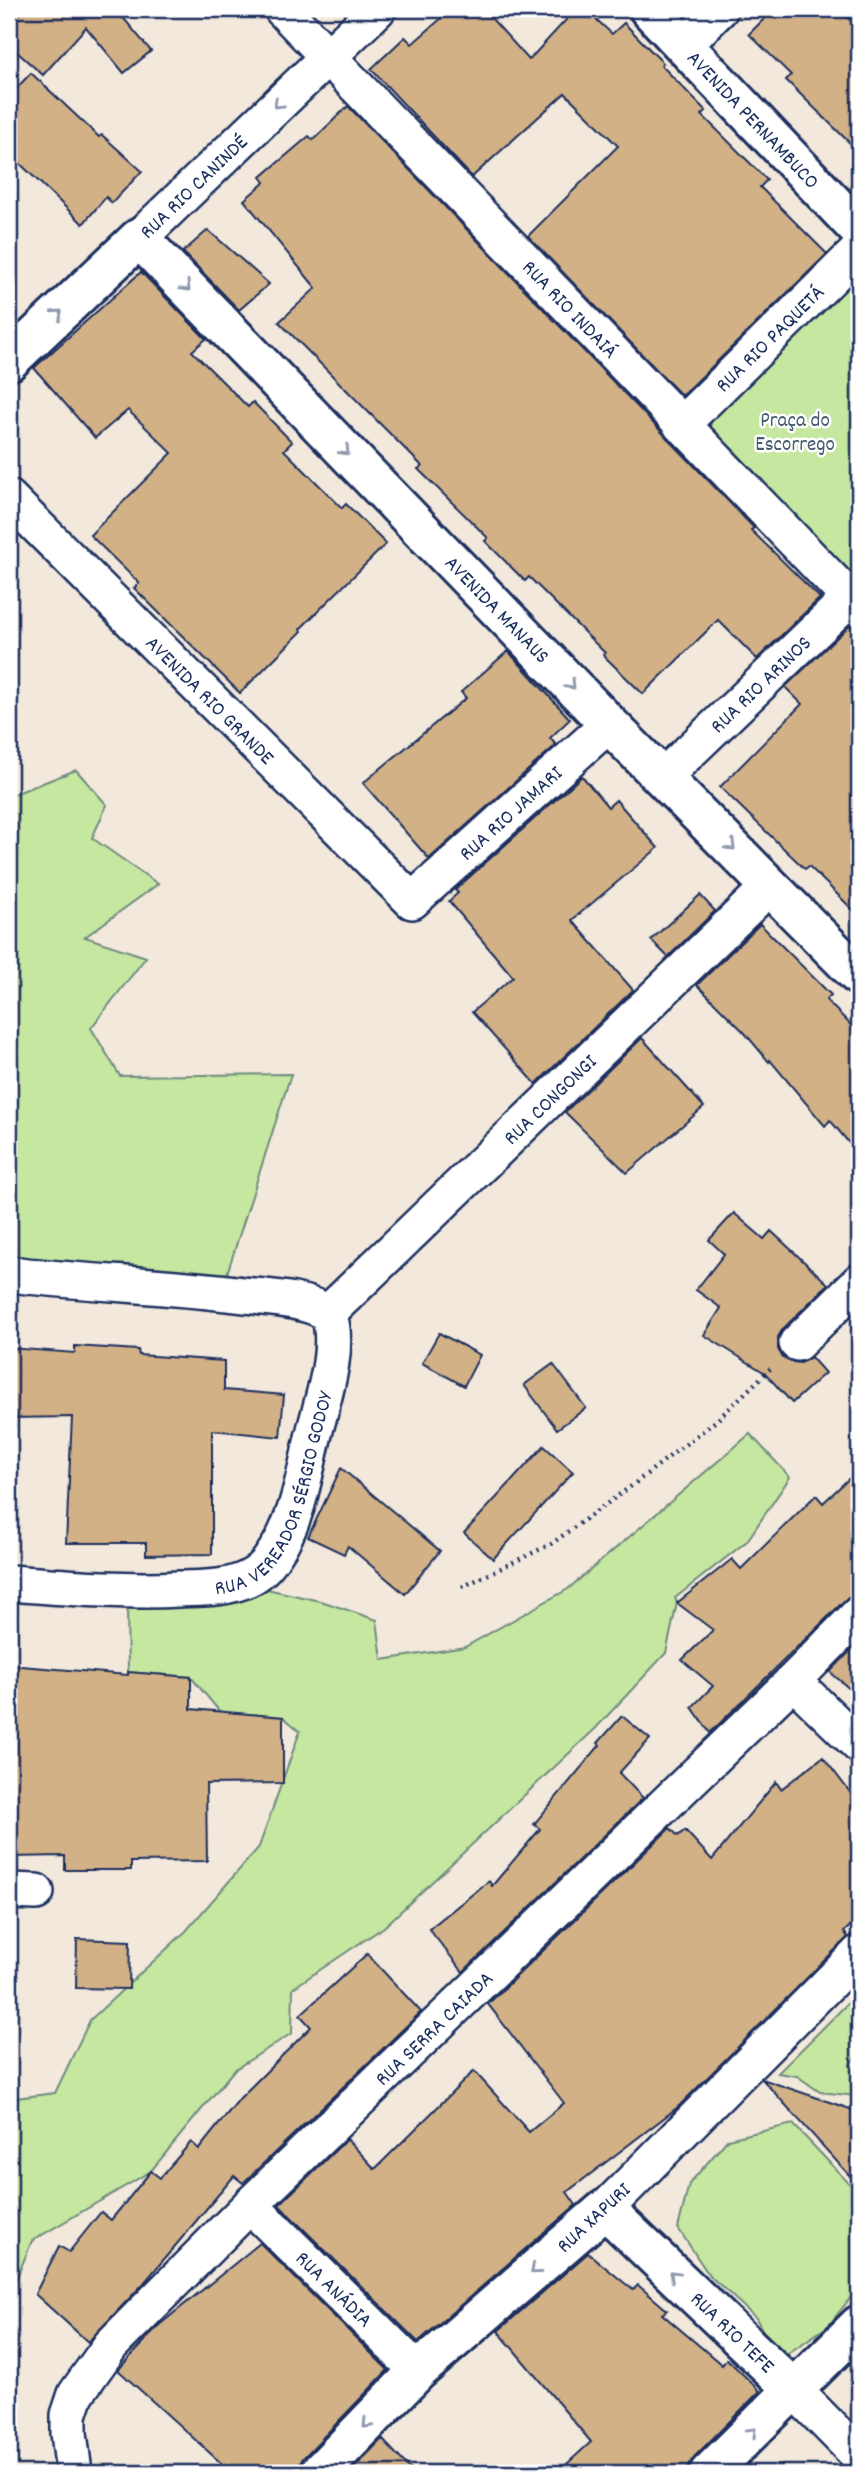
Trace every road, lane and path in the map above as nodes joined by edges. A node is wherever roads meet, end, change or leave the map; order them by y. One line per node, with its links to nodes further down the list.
1 (282, 9): 6 (street, RUA RIO INDAIÁ)
2 (378, 9): 6 (street, RUA RIO CANINDÉ)
3 (649, 9): 5 (main road, AVENIDA PERNAMBUCO)
4 (720, 9): 5 (street)
5 (684, 45): 7 (main road, AVENIDA PERNAMBUCO)
6 (327, 56): 8 (street, RUA RIO CANINDÉ, one-way to 8); 11 (street, RUA RIO INDAIÁ)
7 (859, 230)
8 (139, 238): 10 (main road, RUA RIO CANINDÉ, one-way to 8); 14 (main road, AVENIDA MANAUS, one-way to 14)
9 (859, 250): 11 (street, RUA RIO PAQUETÁ)
10 (9, 360)
11 (681, 425): 13 (street, RUA RIO INDAIÁ)
12 (9, 498): 17 (street, AVENIDA RIO GRANDE)
13 (856, 599): 15 (street, RUA RIO ARINOS)
14 (609, 724): 15 (main road, AVENIDA MANAUS); 17 (street, RUA RIO JAMARI)
15 (662, 778): 16 (main road, AVENIDA MANAUS, one-way to 16)
16 (770, 886): 18 (main road, AVENIDA MANAUS); 21 (street, RUA CONGONGI)
17 (412, 901)
18 (859, 976)
19 (9, 1274): 21 (street)
20 (859, 1282): 22 (street)
21 (328, 1314): 23 (street, RUA VEREADOR SÉRGIO GODOY)
22 (797, 1343): 24 (path)
23 (9, 1583)
24 (463, 1587)
25 (859, 1614): 26 (street, RUA SERRA CAIADA)
26 (793, 1681): 27 (street); 29 (street, RUA SERRA CAIADA)
27 (859, 1745)
28 (859, 1952): 30 (street, RUA XAPURI)
29 (250, 2206): 32 (street, RUA ANÁDIA); 35 (street, RUA SERRA CAIADA)
30 (605, 2210): 32 (main road, RUA XAPURI, one-way to 32); 33 (main road, RUA RIO TEFE, one-way to 30)
31 (859, 2325): 33 (main road)
32 (418, 2371): 36 (main road, RUA XAPURI, one-way to 36)
33 (794, 2390): 34 (street, RUA RIO TEFE); 37 (main road, one-way to 33)
34 (859, 2456)
35 (74, 2473)
36 (319, 2473)
37 (709, 2473)

